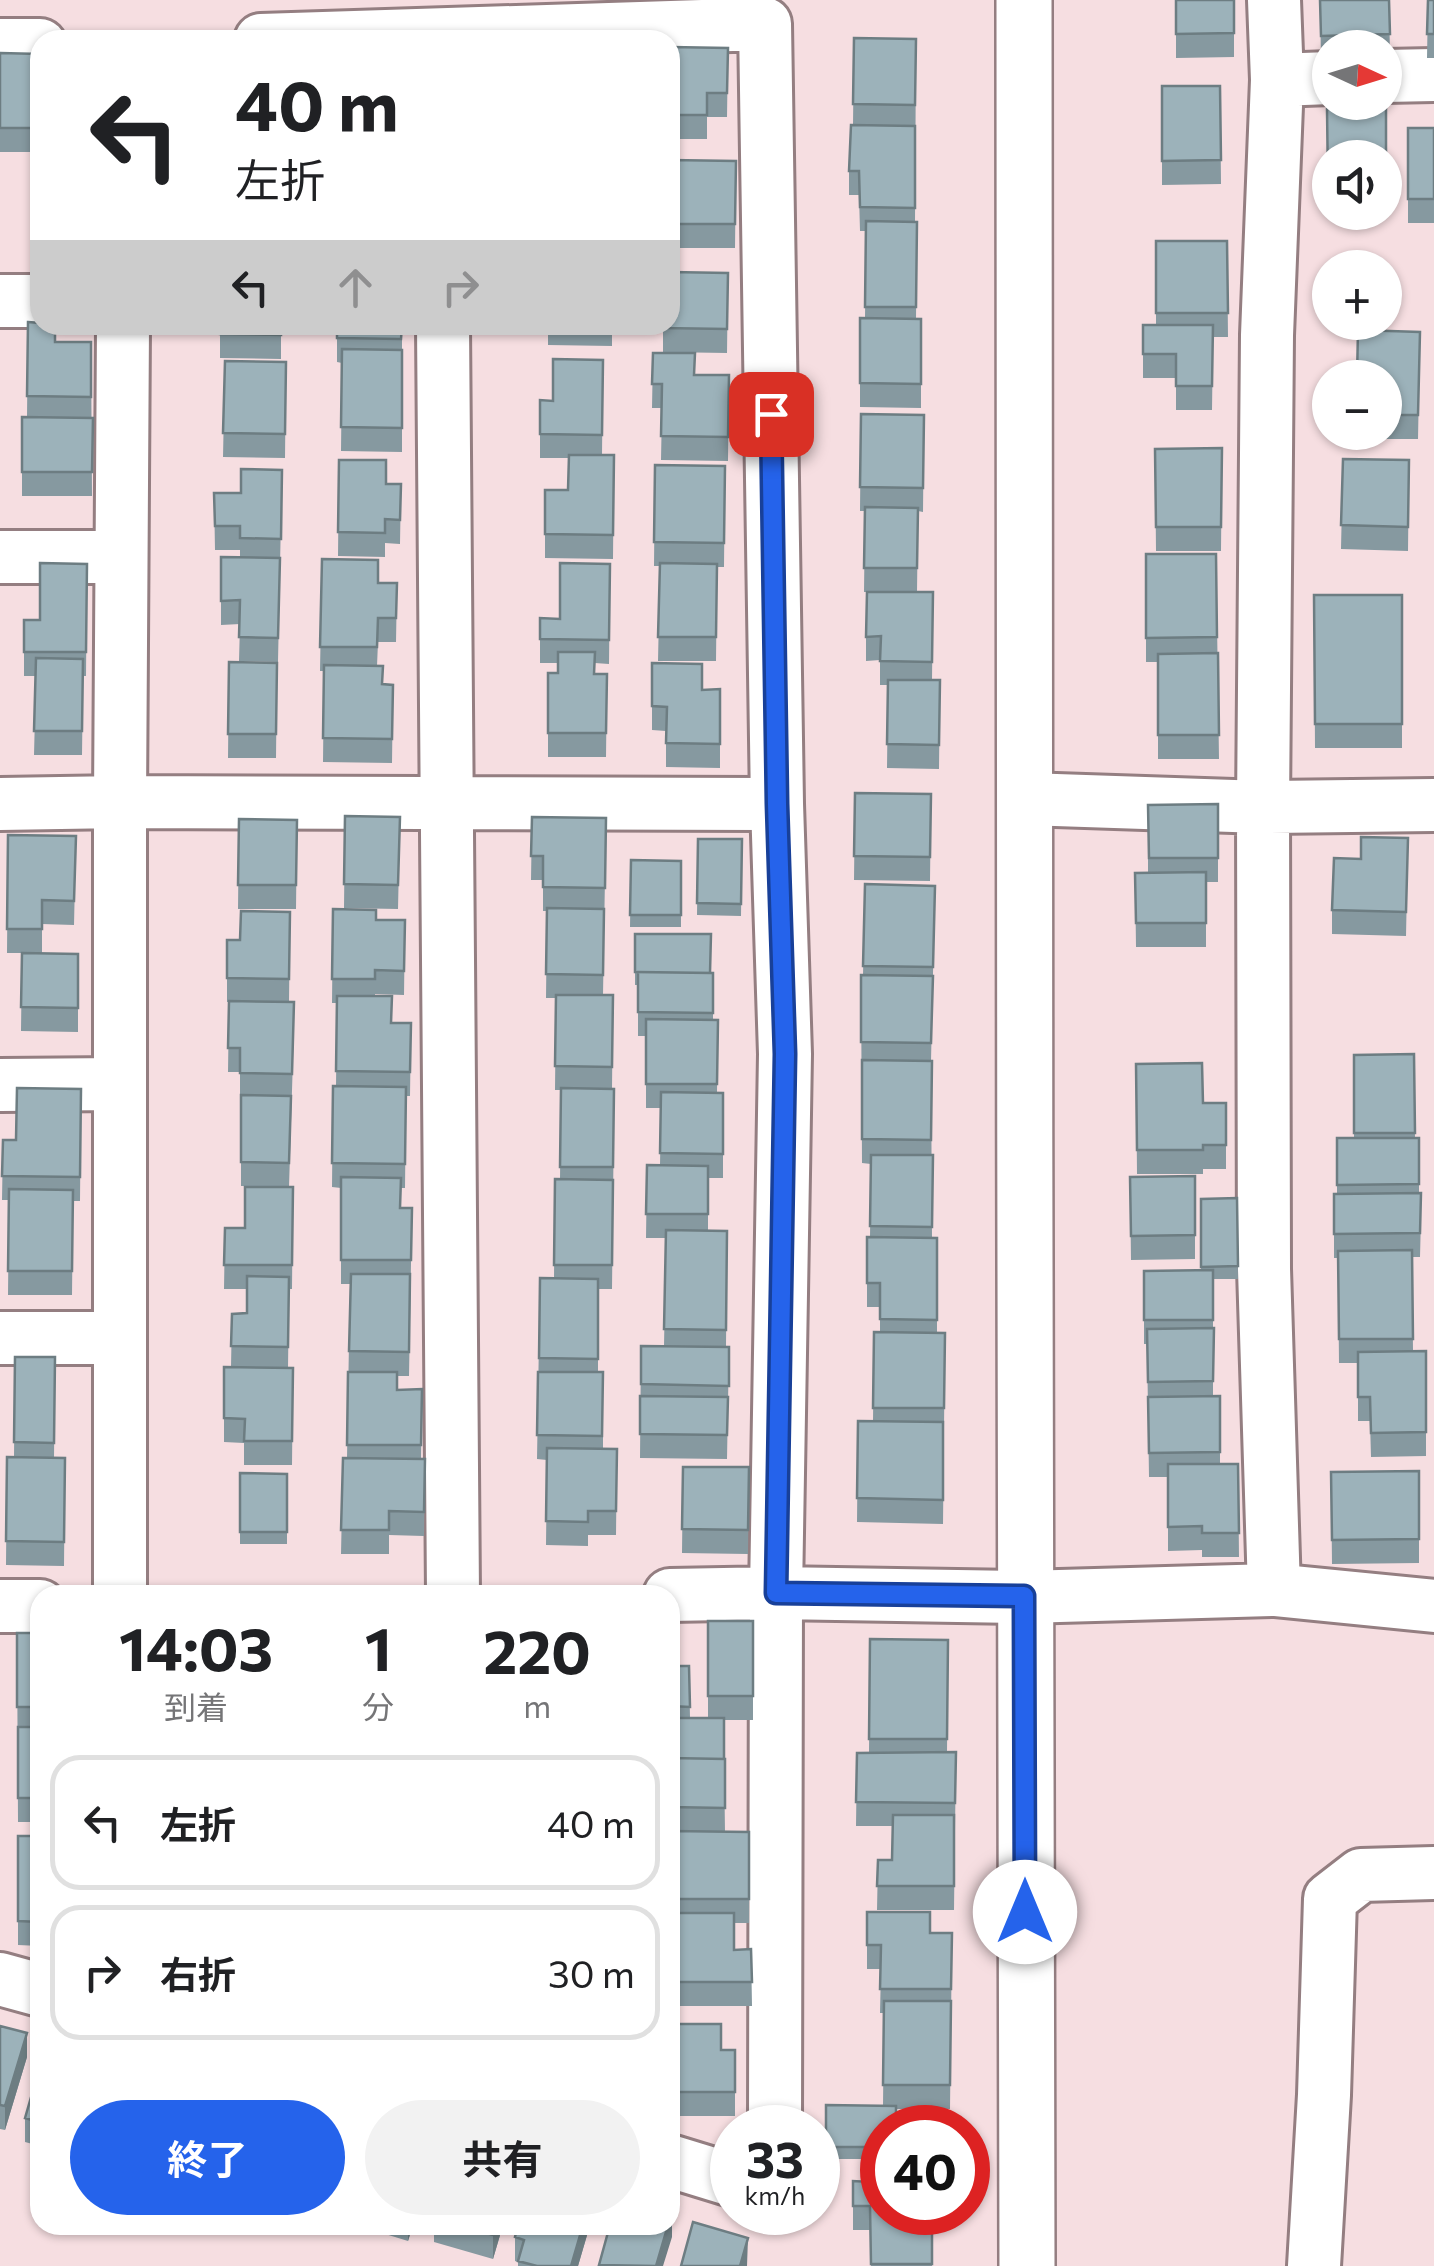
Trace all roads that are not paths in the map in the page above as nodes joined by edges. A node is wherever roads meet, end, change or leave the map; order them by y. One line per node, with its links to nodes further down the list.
1 (1024, 0): 16 (street)
2 (1274, 0): 9 (street)
3 (615, 30): 20 (street)
4 (0, 44): 5 (street)
5 (30, 44)
6 (1434, 74): 7 (street)
7 (1402, 75)
8 (1312, 79): 9 (street)
9 (1277, 80): 22 (street)
10 (0, 301): 11 (street)
11 (30, 301)
12 (123, 335): 15 (street)
13 (443, 335): 18 (street)
14 (0, 557): 15 (street)
15 (122, 557): 17 (street)
16 (1026, 800): 22 (street); 32 (street)
17 (120, 802): 18 (street); 19 (street); 23 (street)
18 (448, 802): 20 (street); 28 (street)
19 (0, 804)
20 (777, 804): 30 (street)
21 (1434, 805): 22 (street)
22 (1263, 807): 29 (street)
23 (120, 1084): 24 (street); 26 (street)
24 (0, 1085)
25 (0, 1338): 26 (street)
26 (120, 1338): 27 (street)
27 (120, 1585)
28 (453, 1585)
29 (1274, 1590): 32 (street); 35 (street)
30 (776, 1593): 31 (street); 32 (street); 39 (street)
31 (680, 1595)
32 (1024, 1596): 42 (street)
33 (0, 1606): 34 (street)
34 (30, 1606)
35 (1434, 1606)
36 (1434, 1873): 43 (street)
37 (0, 1979): 38 (street)
38 (30, 1987)
39 (775, 2105)
40 (680, 2165): 41 (street)
41 (710, 2174)
42 (1026, 2266)
43 (1314, 2266)

